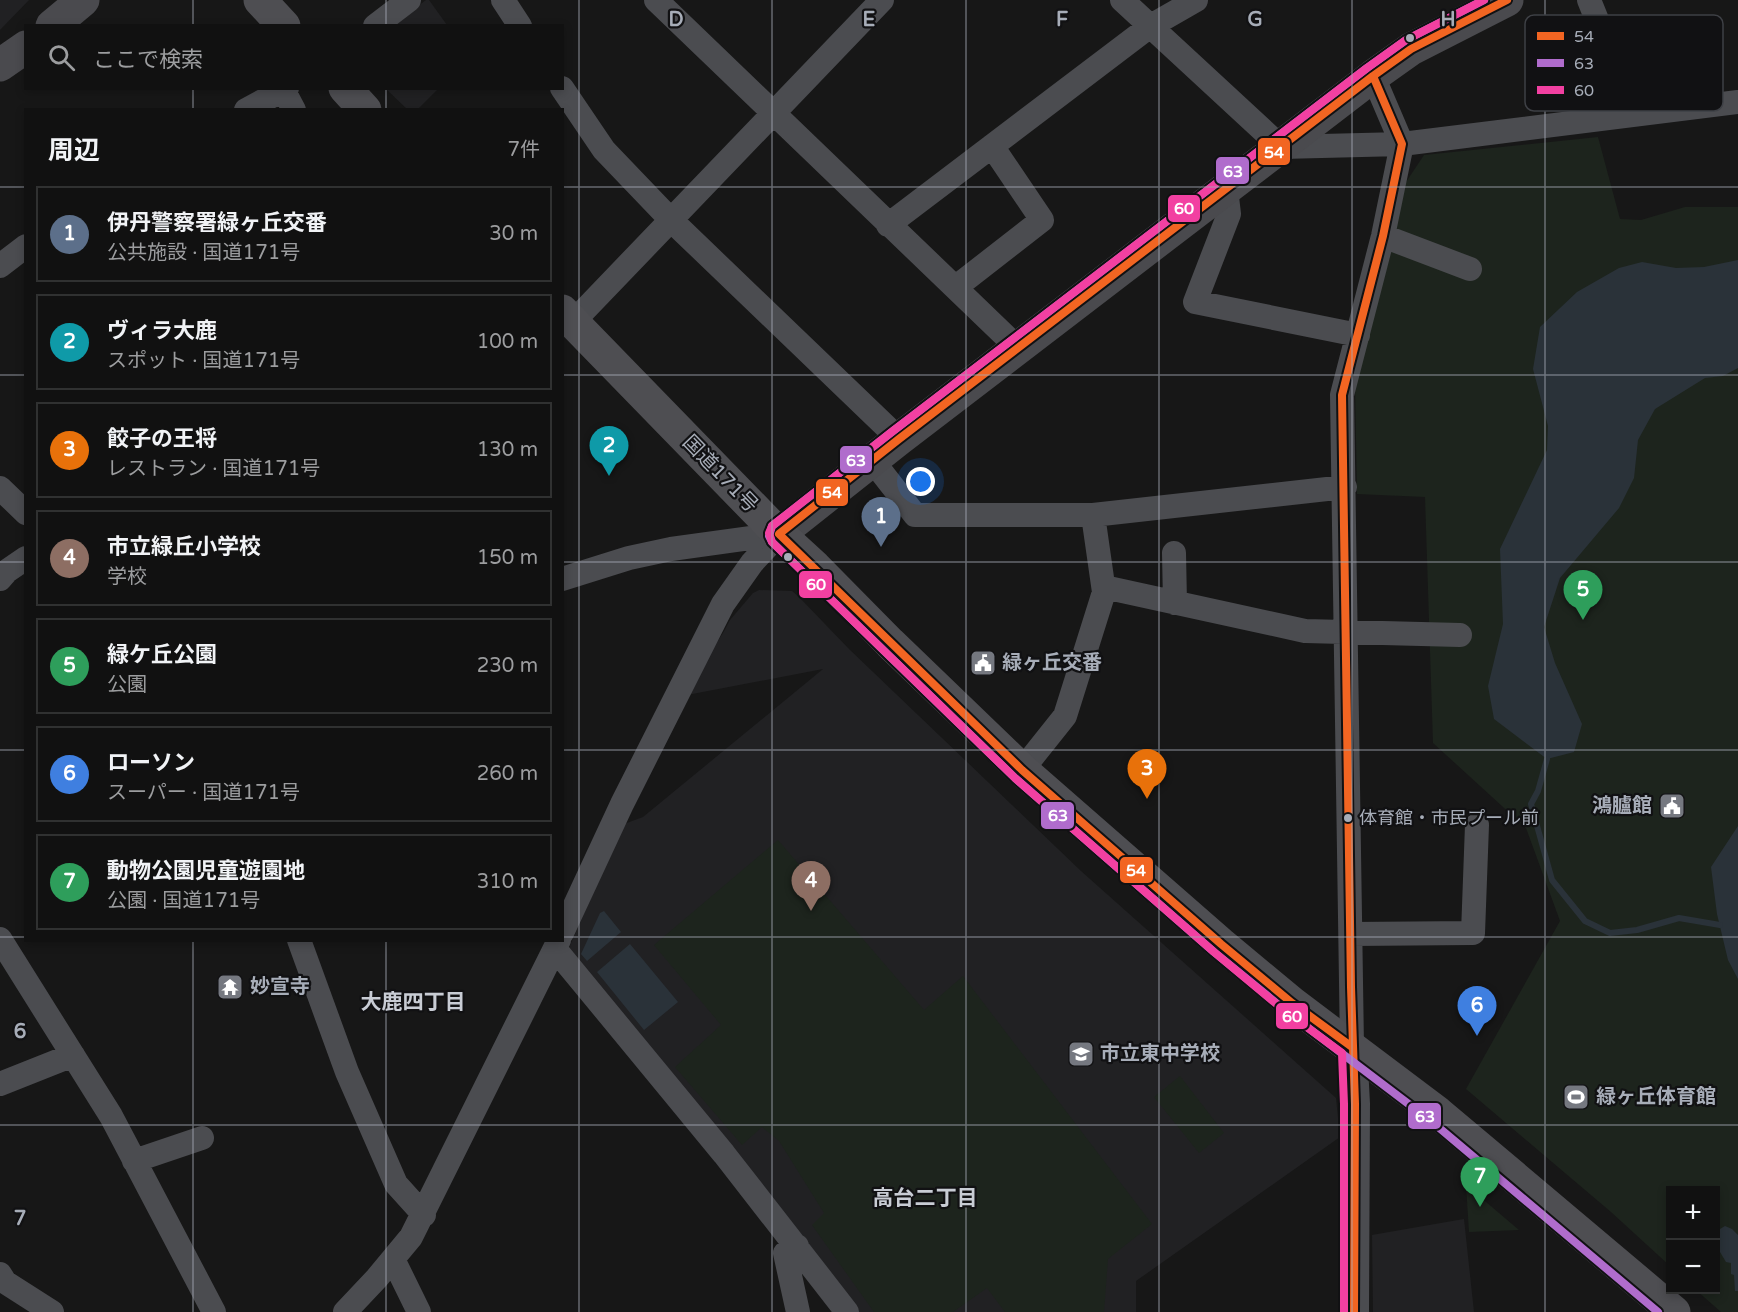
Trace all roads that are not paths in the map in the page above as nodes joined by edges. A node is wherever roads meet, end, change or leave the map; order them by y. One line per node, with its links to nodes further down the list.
1 (83, 0): 12 (main road)
2 (260, 0): 13 (highway)
3 (409, 0): 14 (street)
4 (502, 0): 15 (street)
5 (656, 0): 29 (street)
6 (882, 0): 29 (street)
7 (1122, 0): 16 (street)
8 (1196, 0): 16 (street)
9 (1506, 0): 19 (main road)
10 (1589, 0): 11 (street)
11 (1595, 15)
12 (54, 24)
13 (282, 24)
14 (378, 24)
15 (519, 24)
16 (1149, 27): 32 (street); 33 (street)
17 (24, 48): 18 (main road)
18 (0, 65)
19 (1373, 76): 31 (street); 33 (main road)
20 (347, 90): 26 (highway)
21 (563, 90): 35 (street)
22 (288, 96): 25 (street)
23 (1738, 102): 24 (street)
24 (1723, 104)
25 (252, 108)
26 (363, 108)
27 (1634, 111): 30 (street)
28 (1661, 111): 30 (street)
29 (776, 113): 35 (street); 36 (street)
30 (1635, 114): 31 (street)
31 (1402, 144): 33 (street); 37 (street)
32 (992, 146): 36 (street); 41 (street)
33 (1281, 147): 34 (main road)
34 (1226, 189): 43 (street); 44 (main road)
35 (671, 220): 42 (street); 45 (street)
36 (888, 225): 41 (street)
37 (1383, 236): 40 (street); 43 (street)
38 (24, 248): 39 (street)
39 (0, 266)
40 (1470, 268)
41 (956, 287): 44 (street)
42 (568, 316): 51 (highway, 国道171号)
43 (1358, 335): 47 (street)
44 (1019, 349): 45 (main road)
45 (899, 440): 46 (main road)
46 (873, 460): 50 (street); 51 (main road)
47 (1345, 487): 50 (street); 58 (street)
48 (0, 488): 49 (street)
49 (24, 511)
50 (1093, 515): 56 (street)
51 (779, 534): 54 (street); 60 (highway, 国道171号); 62 (street)
52 (1174, 553): 57 (street)
53 (24, 559): 55 (street)
54 (564, 578)
55 (0, 579)
56 (1104, 587): 57 (street); 60 (street)
57 (1174, 603): 58 (street)
58 (1346, 631): 59 (street); 63 (street)
59 (1460, 635)
60 (1022, 770): 68 (highway, 国道171号)
61 (1477, 825): 63 (street)
62 (568, 909)
63 (1351, 934): 68 (street)
64 (0, 939): 69 (street)
65 (300, 942): 73 (street)
66 (559, 942): 73 (street)
67 (560, 942): 74 (street)
68 (1352, 1047): 83 (street); 84 (highway, 国道171号)
69 (73, 1055): 70 (street); 72 (street)
70 (0, 1084)
71 (202, 1138): 72 (street)
72 (134, 1161): 79 (street)
73 (424, 1215): 75 (street)
74 (797, 1246): 77 (street); 82 (street)
75 (393, 1260): 80 (street); 81 (street)
76 (0, 1274): 78 (street)
77 (792, 1311)
78 (52, 1312)
79 (214, 1312)
80 (345, 1312)
81 (419, 1312)
82 (847, 1312)
83 (1354, 1312)
84 (1674, 1312)

